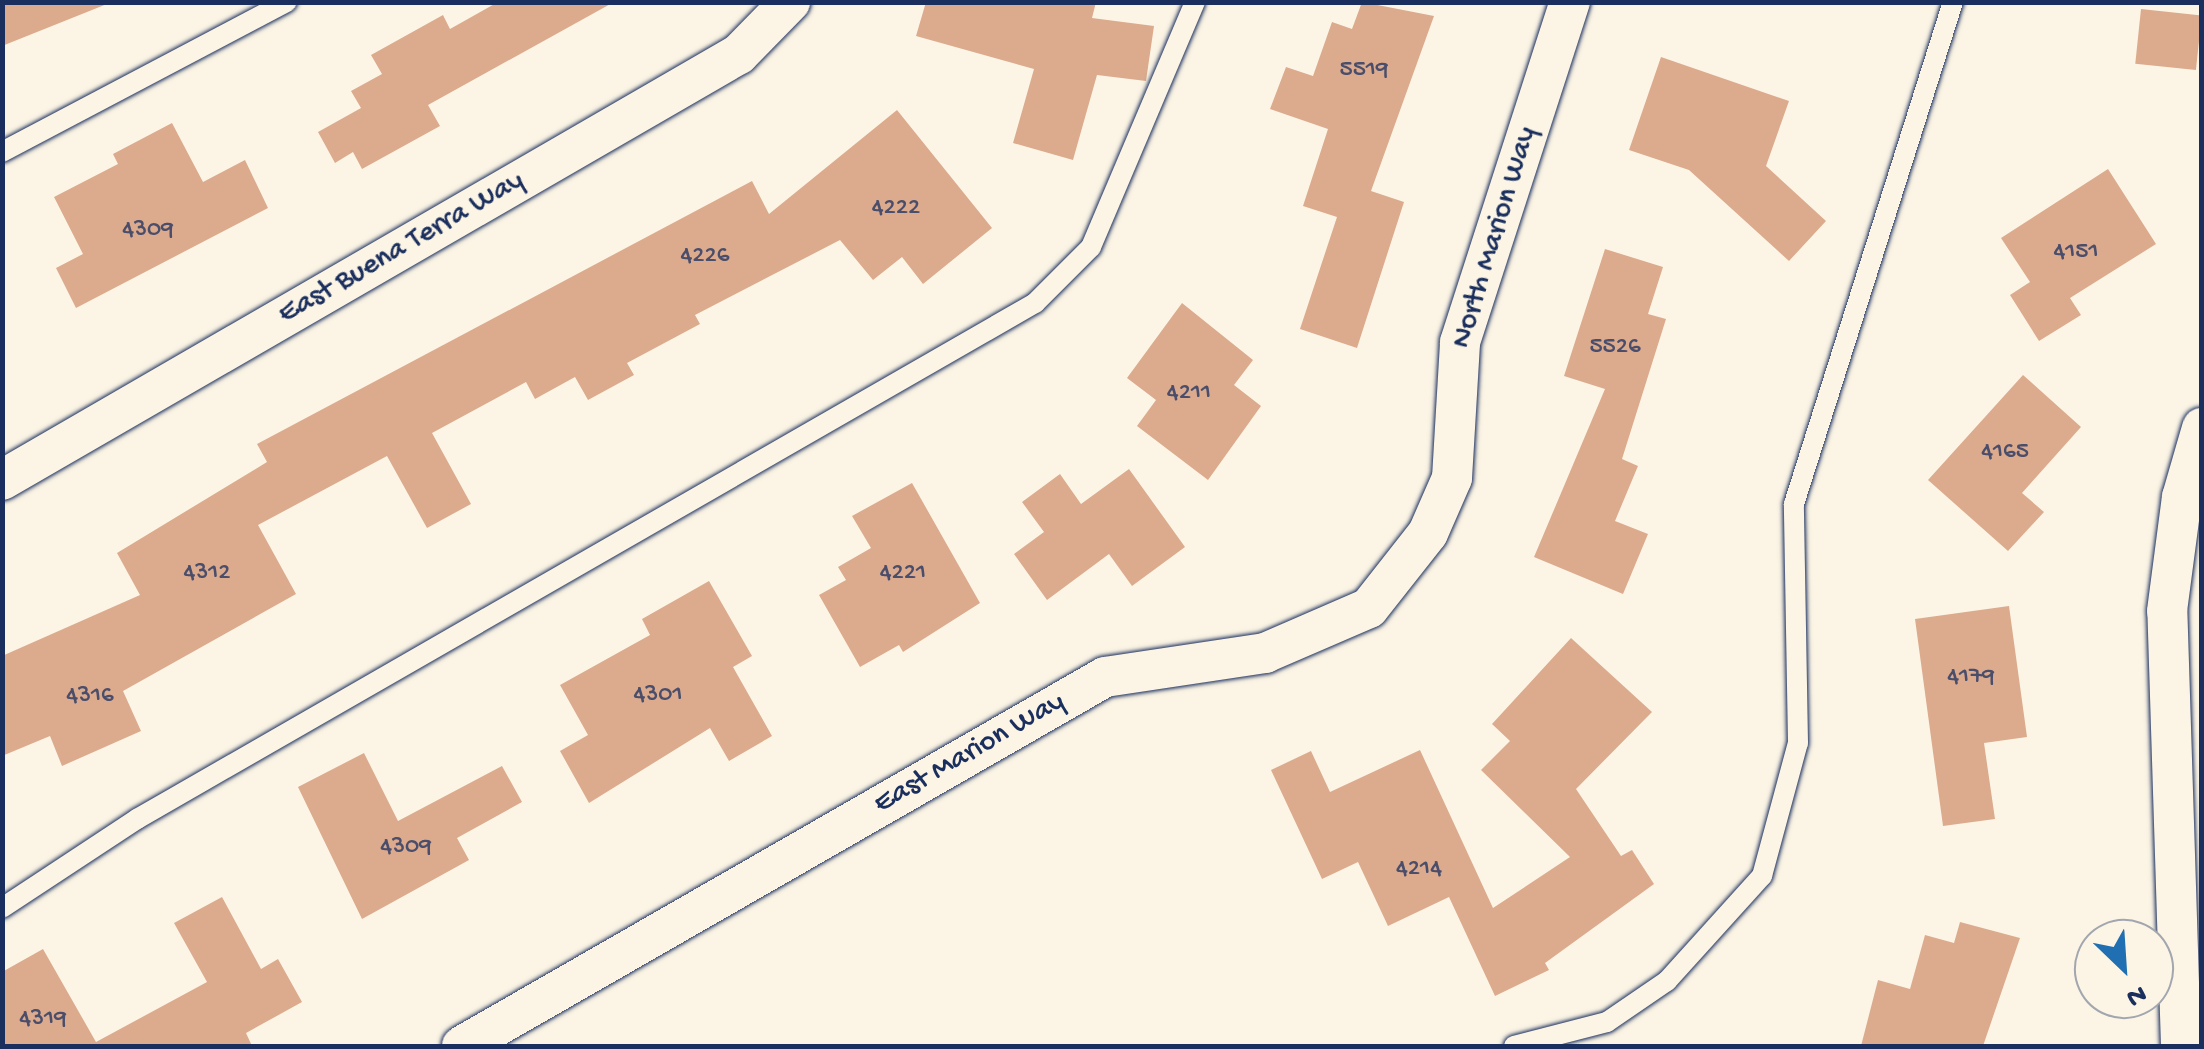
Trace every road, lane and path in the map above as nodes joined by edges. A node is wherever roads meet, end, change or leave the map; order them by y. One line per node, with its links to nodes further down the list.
1 (287, 2): 6 (lane)
2 (790, 2): 9 (street, East Buena Terra Way)
3 (1196, 2): 10 (lane)
4 (1570, 2): 8 (street, North Marion Way)
5 (1952, 2): 12 (lane)
6 (2, 152)
7 (2202, 428): 13 (street)
8 (1452, 478): 11 (street, East Marion Way)
9 (2, 480)
10 (2, 908)
11 (462, 1046)
12 (1514, 1046)
13 (2181, 1046)

